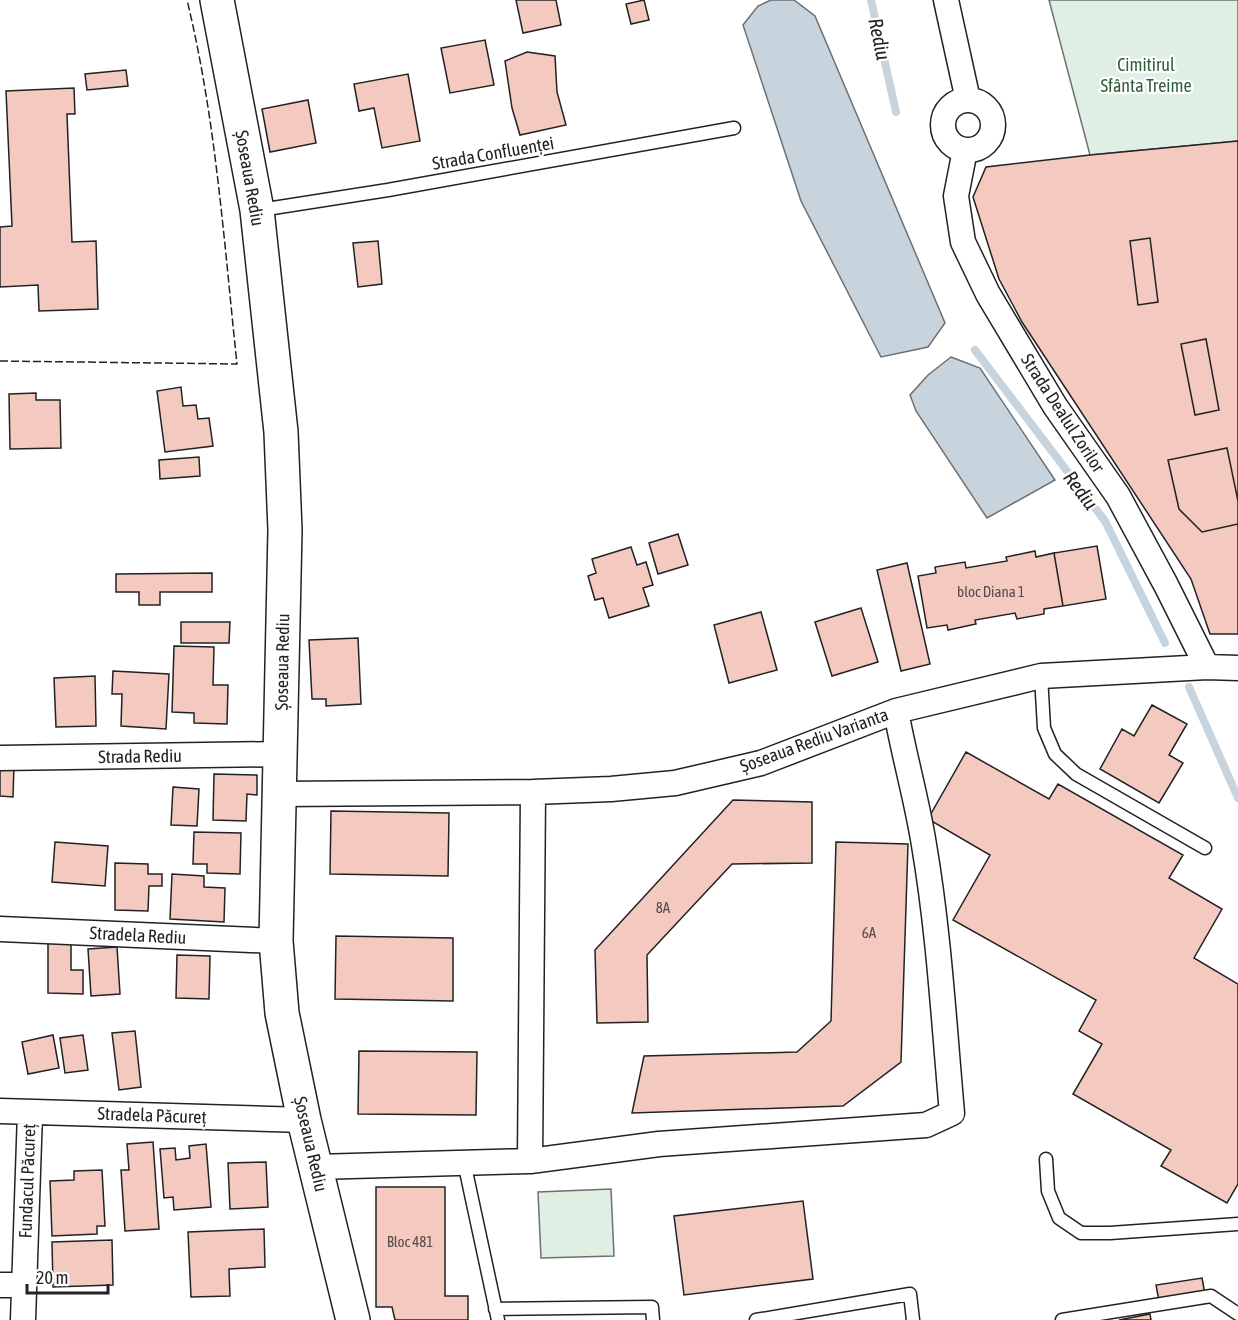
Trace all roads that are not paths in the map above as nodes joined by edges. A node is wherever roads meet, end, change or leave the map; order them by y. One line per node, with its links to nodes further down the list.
1 (217, 0): 6 (main road, Șoseaua Rediu)
2 (946, 0): 3 (street)
3 (968, 100): 5 (street); 5 (street)
4 (734, 128): 6 (lane, Strada Confluenței)
5 (965, 150): 7 (street, Strada Dealul Zorilor)
6 (257, 210): 11 (main road, Șoseaua Rediu)
7 (1207, 667): 8 (street, Șoseaua Rediu Varianta); 9 (street, Șoseaua Rediu Varianta)
8 (1238, 668)
9 (1041, 676): 10 (street, Șoseaua Rediu Varianta); 15 (lane)
10 (896, 711): 13 (street, Șoseaua Rediu Varianta); 22 (street)
11 (281, 754): 12 (street, Strada Rediu); 14 (main road, Șoseaua Rediu)
12 (0, 758)
13 (533, 792): 14 (street, Șoseaua Rediu Varianta); 22 (street)
14 (280, 794): 17 (main road, Șoseaua Rediu)
15 (1205, 848)
16 (0, 928): 17 (street, Stradela Rediu)
17 (276, 941): 20 (main road, Șoseaua Rediu)
18 (0, 1111): 19 (street, Stradela Păcureț)
19 (30, 1112): 20 (street, Stradela Păcureț); 26 (street, Fundacul Păcureț)
20 (304, 1120): 24 (main road, Șoseaua Rediu)
21 (1046, 1159): 25 (lane)
22 (530, 1161): 23 (street)
23 (465, 1162): 24 (street); 27 (lane)
24 (316, 1167): 30 (main road, Șoseaua Rediu)
25 (1238, 1224)
26 (12, 1285): 29 (street, Fundacul Păcureț)
27 (497, 1314): 31 (lane)
28 (1238, 1314): 34 (lane)
29 (23, 1320)
30 (353, 1320)
31 (653, 1320)
32 (756, 1320): 33 (lane)
33 (914, 1320)
34 (1062, 1320)

